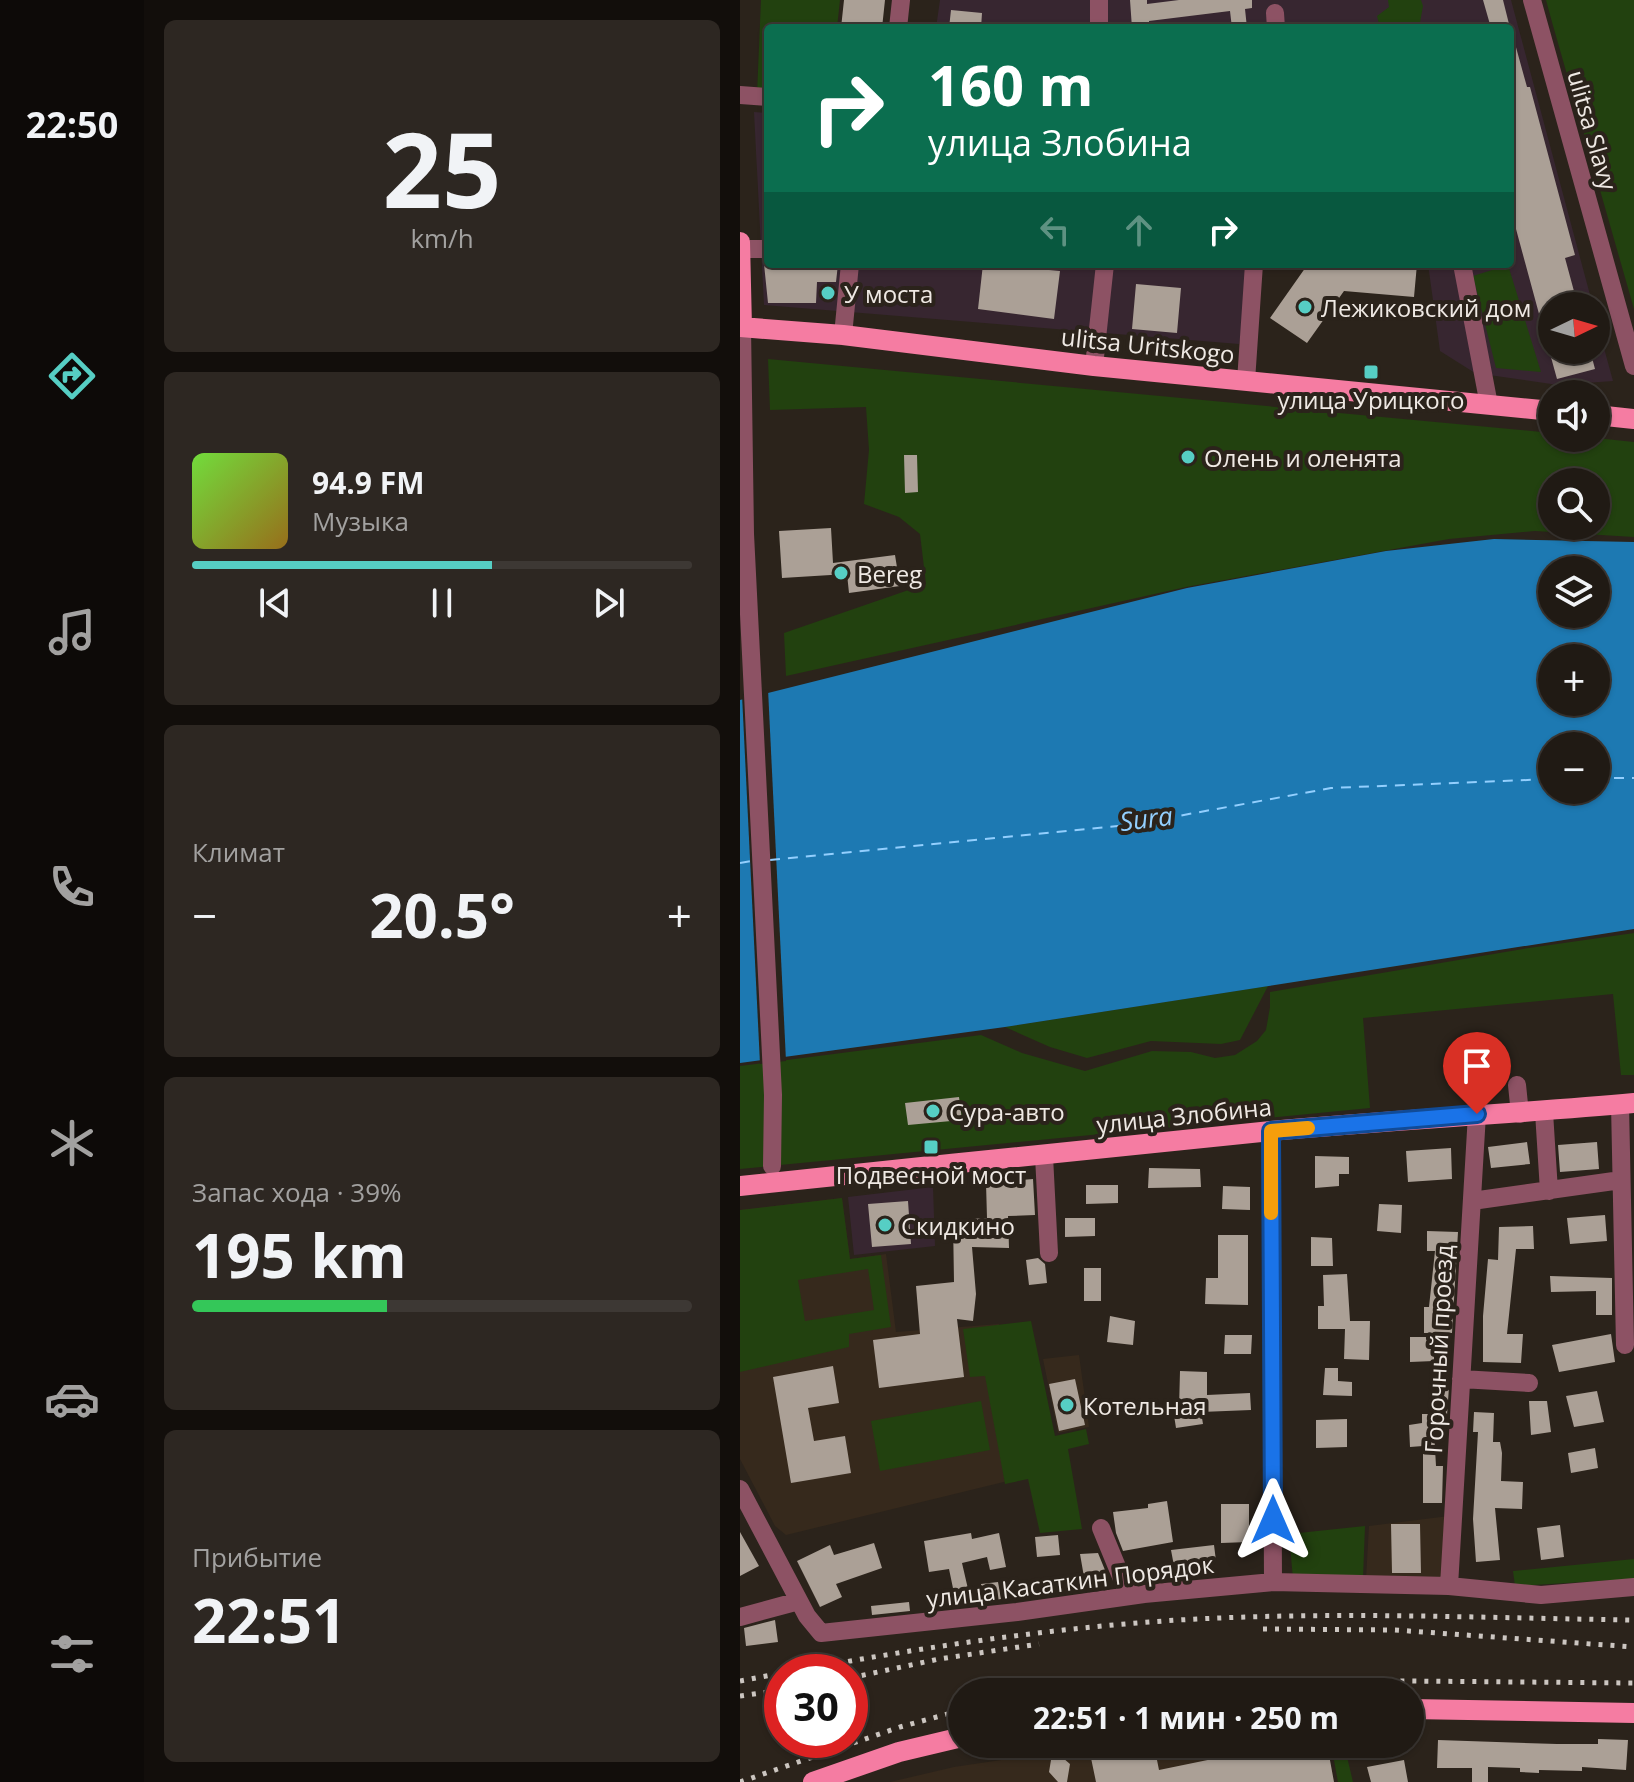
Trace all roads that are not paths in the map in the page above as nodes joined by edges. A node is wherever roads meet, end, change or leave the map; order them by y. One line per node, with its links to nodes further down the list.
1 (901, 0): 4 (street)
2 (1099, 0): 5 (street)
3 (1532, 0): 18 (street, ulitsa Slavy)
4 (898, 24)
5 (1099, 24)
6 (740, 95): 7 (street)
7 (764, 97)
8 (740, 242): 9 (main road)
9 (740, 249): 10 (street); 15 (main road)
10 (764, 249)
11 (850, 268): 16 (street)
12 (1105, 268): 17 (street)
13 (1254, 268): 19 (street)
14 (1463, 268): 20 (street)
15 (741, 327): 16 (main road, ulitsa Uritskogo); 24 (street)
16 (843, 335): 17 (main road, ulitsa Uritskogo)
17 (1094, 366): 19 (main road, ulitsa Uritskogo)
18 (1634, 366)
19 (1246, 381): 20 (main road, ulitsa Uritskogo)
20 (1489, 405): 21 (main road, ulitsa Uritskogo)
21 (1538, 410)
22 (1610, 416): 23 (main road)
23 (1634, 419)
24 (743, 448): 32 (street)
25 (1517, 1085): 29 (street)
26 (1627, 1104): 27 (main road, улица Злобина); 33 (street)
27 (1544, 1112): 29 (main road, улица Злобина); 35 (street)
28 (1477, 1114): 29 (main road, улица Злобина); 30 (main road, улица Злобина); 36 (street, Горочный проезд)
29 (1520, 1114)
30 (1271, 1131): 31 (main road, улица Злобина); 43 (street)
31 (1044, 1156): 34 (main road, улица Злобина); 37 (street)
32 (772, 1166)
33 (1621, 1180): 35 (street); 38 (street)
34 (740, 1186)
35 (1549, 1191): 36 (street)
36 (1472, 1201): 39 (street, Горочный проезд)
37 (1049, 1253)
38 (1625, 1345)
39 (1461, 1379): 40 (street); 44 (street, Горочный проезд)
40 (1529, 1383)
41 (740, 1489): 47 (street, улица Касаткин Порядок)
42 (1101, 1528): 46 (street)
43 (1273, 1582): 44 (street, улица Касаткин Порядок); 46 (street, улица Касаткин Порядок)
44 (1449, 1586): 45 (street, улица Касаткин Порядок)
45 (1634, 1587)
46 (1129, 1596): 47 (street, улица Касаткин Порядок)
47 (799, 1601): 48 (street)
48 (740, 1617)
49 (1424, 1709): 50 (main road)
50 (1634, 1713)
51 (948, 1740): 52 (main road)
52 (813, 1782)

